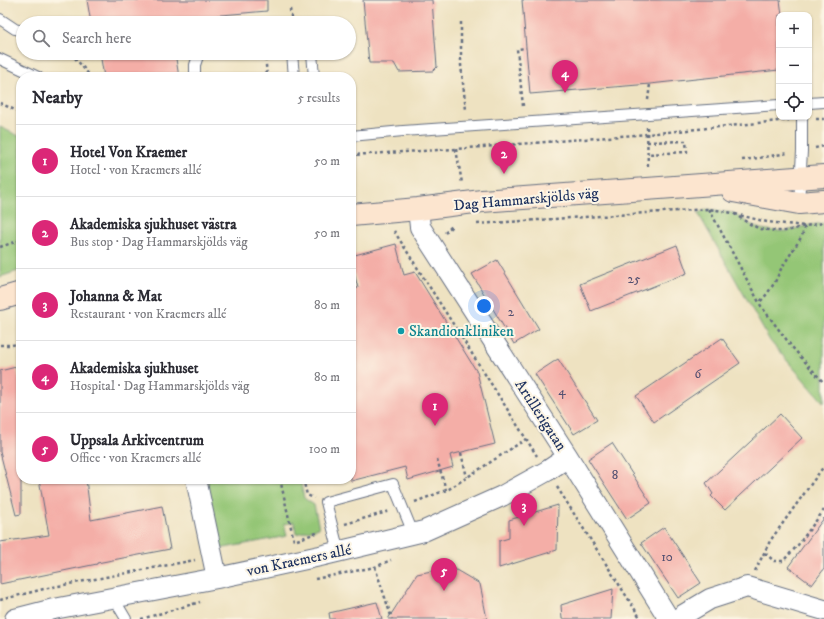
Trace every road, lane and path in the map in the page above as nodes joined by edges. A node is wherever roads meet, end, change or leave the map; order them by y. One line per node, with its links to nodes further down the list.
1 (290, 9): 2 (path)
2 (291, 16)
3 (0, 19): 5 (lane)
4 (461, 22): 24 (path)
5 (16, 29)
6 (526, 48): 23 (path)
7 (0, 59): 13 (lane)
8 (78, 60): 14 (path)
9 (197, 60): 15 (lane)
10 (266, 60): 16 (path)
11 (293, 60): 17 (lane)
12 (313, 60): 18 (lane)
13 (27, 72)
14 (88, 72)
15 (195, 72)
16 (267, 72)
17 (294, 72)
18 (314, 72)
19 (824, 102): 21 (lane)
20 (0, 103): 25 (path)
21 (812, 103)
22 (776, 105): 28 (lane)
23 (523, 106)
24 (466, 110)
25 (16, 111)
26 (783, 120): 29 (path)
27 (802, 120): 34 (lane)
28 (356, 136)
29 (456, 149): 30 (path); 35 (path)
30 (356, 154)
31 (647, 154): 31 (path); 32 (path)
32 (648, 168)
33 (824, 176): 34 (street, Dag Hammarskjölds väg)
34 (800, 178): 36 (street, Dag Hammarskjölds väg); 38 (lane)
35 (462, 184)
36 (700, 185): 38 (street, Dag Hammarskjölds väg); 42 (street, Dag Hammarskjölds väg)
37 (824, 201): 38 (street, Dag Hammarskjölds väg)
38 (799, 203)
39 (708, 209): 40 (path); 43 (path); 52 (path)
40 (733, 213): 46 (path); 46 (path)
41 (356, 215): 42 (street, Dag Hammarskjölds väg)
42 (419, 218): 45 (path); 58 (street, Artillerigatan)
43 (475, 224)
44 (824, 224): 46 (path)
45 (452, 226)
46 (804, 226): 52 (path)
47 (394, 230): 56 (path)
48 (16, 242): 49 (path)
49 (0, 247)
50 (16, 294): 51 (street)
51 (0, 299)
52 (759, 303): 55 (path)
53 (16, 344): 54 (path)
54 (0, 345)
55 (824, 383)
56 (526, 439): 61 (path); 62 (path)
57 (461, 453): 62 (path)
58 (568, 457): 61 (street, von Kraemers allé); 87 (street, Artillerigatan)
59 (437, 459): 66 (path)
60 (824, 466): 75 (path)
61 (546, 471): 71 (street, von Kraemers allé); 86 (path)
62 (467, 478): 66 (path)
63 (197, 484): 76 (street)
64 (281, 484): 72 (path)
65 (305, 484): 67 (path)
66 (446, 490): 68 (path)
67 (326, 502): 68 (lane); 70 (lane)
68 (402, 507): 70 (path); 71 (lane)
69 (824, 510): 75 (path)
70 (333, 528): 72 (path); 74 (lane)
71 (413, 534): 74 (street, von Kraemers allé)
72 (294, 541): 73 (path)
73 (287, 542)
74 (339, 552): 78 (street, von Kraemers allé)
75 (764, 552): 79 (path)
76 (213, 557): 78 (street); 81 (path)
77 (375, 567): 85 (path)
78 (217, 578): 80 (street, von Kraemers allé)
79 (747, 587): 82 (street); 88 (street)
80 (113, 597): 83 (street, von Kraemers allé); 84 (lane)
81 (0, 600)
82 (824, 610)
83 (15, 619)
84 (126, 619)
85 (392, 619)
86 (641, 619)
87 (669, 619)
88 (678, 619)

